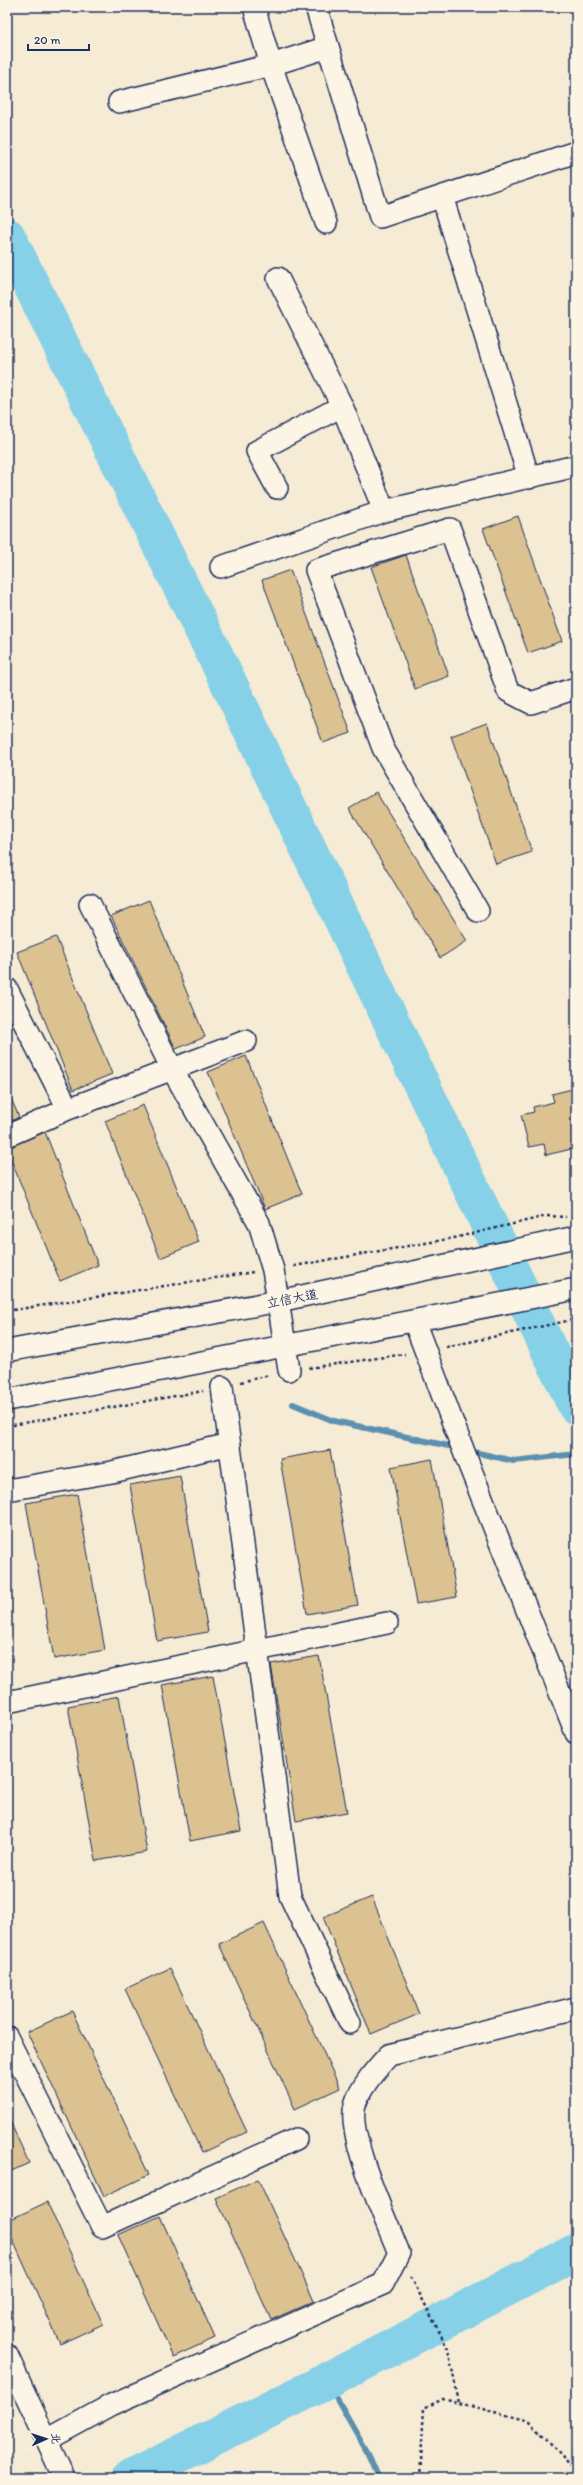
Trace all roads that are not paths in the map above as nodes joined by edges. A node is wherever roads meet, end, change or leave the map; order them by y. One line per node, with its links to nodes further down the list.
1 (254, 7): 4 (street)
2 (316, 7): 3 (street)
3 (328, 47): 4 (street); 7 (street)
4 (271, 65): 5 (street); 8 (street)
5 (119, 102)
6 (576, 152): 7 (street)
7 (442, 196): 12 (street)
8 (326, 223)
9 (278, 278): 10 (street)
10 (342, 406): 13 (street); 14 (street)
11 (576, 466): 12 (street)
12 (530, 478): 14 (street)
13 (277, 488)
14 (384, 511): 15 (street)
15 (221, 567)
16 (576, 688): 18 (street)
17 (90, 904): 21 (street)
18 (478, 911)
19 (7, 989): 22 (street)
20 (246, 1041): 21 (street)
21 (172, 1069): 22 (street); 26 (street)
22 (68, 1109): 23 (street)
23 (7, 1136)
24 (574, 1238): 26 (street, 立信大道)
25 (576, 1289): 27 (street)
26 (280, 1301): 28 (street); 29 (street, 立信大道)
27 (414, 1321): 28 (street); 38 (street)
28 (287, 1345): 30 (street); 32 (street)
29 (7, 1351)
30 (289, 1370)
31 (222, 1387): 33 (street)
32 (7, 1400)
33 (230, 1444): 34 (street); 36 (street)
34 (7, 1490)
35 (387, 1623): 36 (street)
36 (257, 1648): 37 (street); 40 (street)
37 (7, 1702)
38 (576, 1733)
39 (576, 2008): 44 (street)
40 (350, 2023)
41 (7, 2037): 42 (street)
42 (296, 2139)
43 (7, 2355): 44 (street)
44 (50, 2448): 45 (street)
45 (64, 2478)

